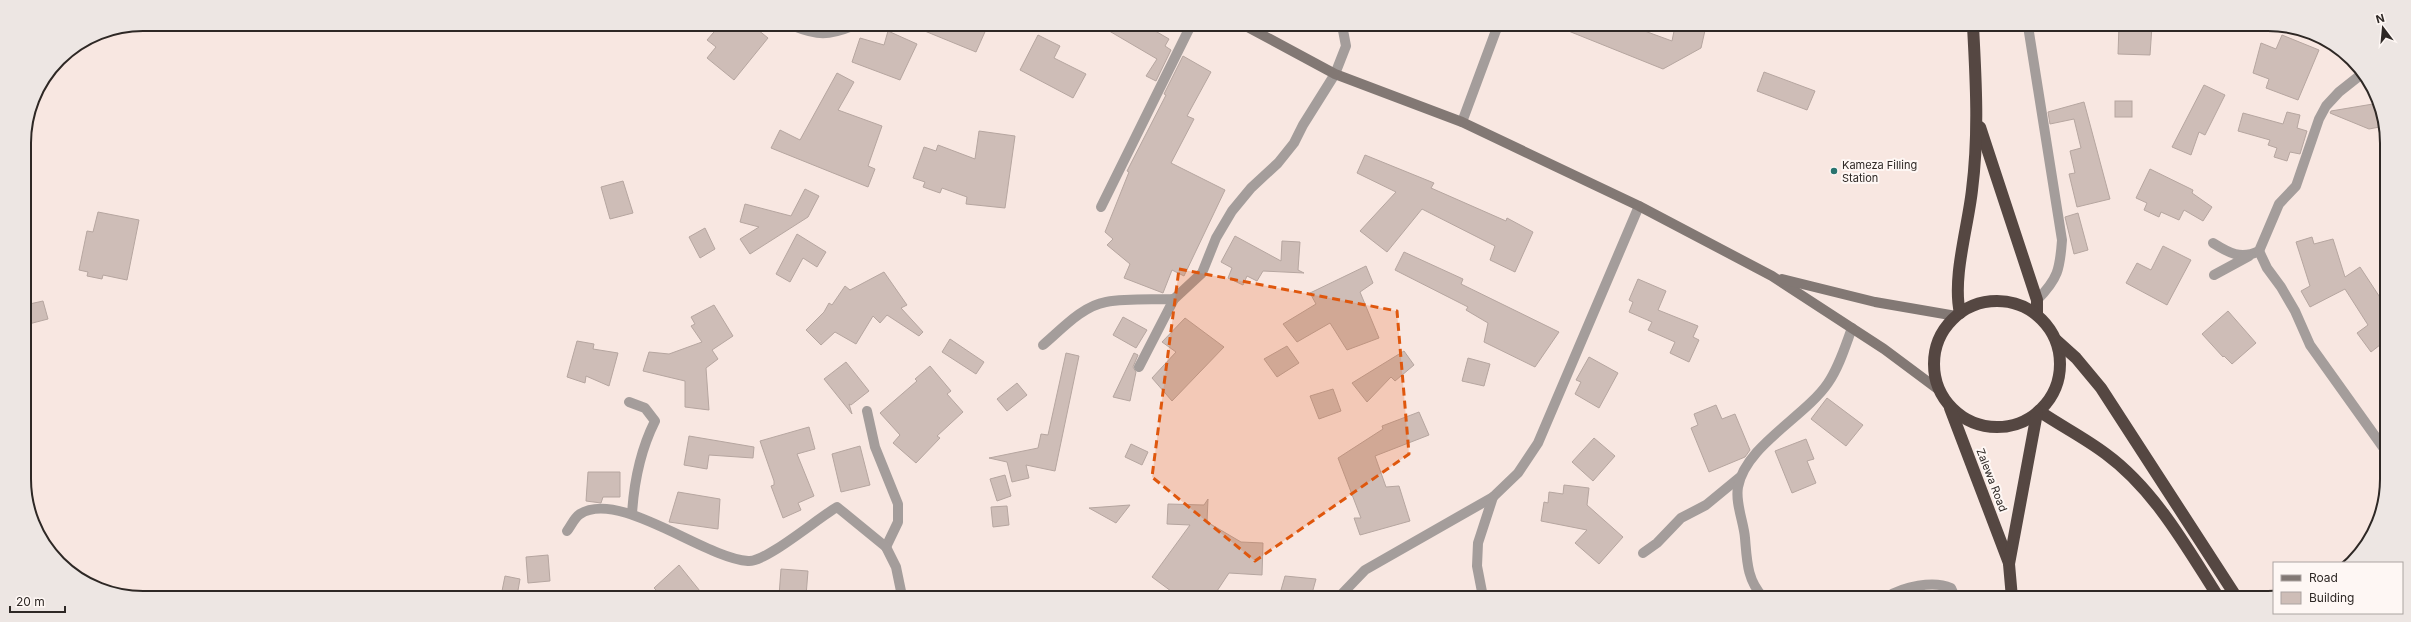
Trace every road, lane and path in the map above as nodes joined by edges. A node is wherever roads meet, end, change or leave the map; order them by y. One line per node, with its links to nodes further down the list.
1 (806, 31): 2 (street)
2 (838, 31)
3 (1188, 31): 14 (street)
4 (1255, 31): 9 (main road)
5 (1343, 31): 9 (street)
6 (1496, 31): 12 (street)
7 (1973, 31): 11 (highway)
8 (2029, 31): 21 (street)
9 (1335, 74): 12 (main road); 20 (street)
10 (2358, 76): 16 (street)
11 (1977, 120): 21 (highway); 22 (highway)
12 (1462, 122): 13 (main road)
13 (1639, 206): 19 (main road); 35 (street)
14 (1101, 207)
15 (2213, 243): 17 (street)
16 (2259, 251): 17 (street); 33 (street)
17 (2249, 256): 18 (street)
18 (2214, 274)
19 (1772, 276): 22 (main road); 24 (main road)
20 (1174, 299): 26 (street); 27 (street)
21 (2037, 300): 23 (highway)
22 (1958, 314): 23 (highway); 28 (highway)
23 (2037, 315): 25 (highway)
24 (1852, 328): 28 (main road); 34 (street)
25 (2056, 339): 32 (highway); 49 (highway)
26 (1043, 345)
27 (1139, 367)
28 (1939, 390): 30 (highway)
29 (629, 402): 36 (street)
30 (1949, 405): 32 (highway); 40 (highway, Zalewa Road)
31 (867, 411): 38 (street)
32 (2038, 412): 40 (highway, Zalewa Road); 48 (highway)
33 (2380, 443)
34 (1740, 477): 39 (street); 44 (street)
35 (1493, 498): 42 (street); 43 (street)
36 (632, 514): 37 (street); 38 (street)
37 (567, 532)
38 (886, 547): 41 (street)
39 (1643, 553)
40 (2009, 564): 47 (highway, Zalewa Road)
41 (901, 591)
42 (1345, 591)
43 (1482, 591)
44 (1758, 591)
45 (1897, 591): 46 (street)
46 (1952, 591)
47 (2011, 591)
48 (2214, 591)
49 (2233, 591)

